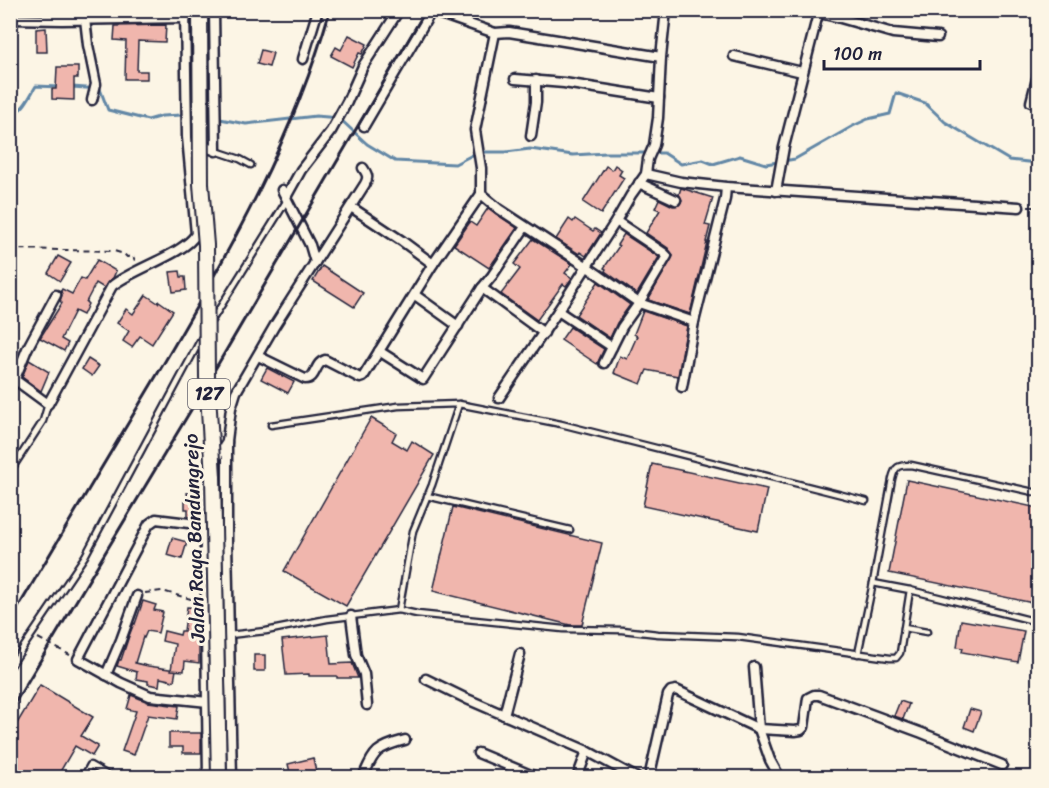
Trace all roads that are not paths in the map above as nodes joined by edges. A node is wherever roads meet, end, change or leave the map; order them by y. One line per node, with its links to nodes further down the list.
1 (200, 10): 95 (main road, Jalan Raya Bandungrejo / 127, bridge)
2 (214, 10): 27 (street)
3 (318, 10): 16 (street)
4 (399, 10): 35 (street)
5 (666, 10): 15 (street)
6 (805, 10): 9 (street)
7 (432, 11): 12 (street); 24 (street)
8 (186, 14): 11 (street); 26 (street)
9 (818, 14): 13 (street); 17 (street)
10 (10, 19): 11 (street)
11 (85, 19): 21 (street)
12 (495, 33): 15 (street); 34 (street)
13 (938, 37)
14 (734, 56): 17 (street)
15 (661, 57): 22 (street)
16 (303, 59)
17 (802, 72): 33 (street)
18 (1038, 75): 23 (street)
19 (515, 79): 20 (street)
20 (536, 80): 22 (street); 25 (street)
21 (93, 97)
22 (659, 99): 30 (street)
23 (1031, 102)
24 (364, 126)
25 (531, 136)
26 (187, 137): 27 (street); 59 (street)
27 (216, 151): 28 (lane)
28 (251, 165)
29 (363, 168): 37 (street)
30 (646, 174): 31 (street); 32 (street)
31 (639, 183): 36 (street); 39 (street)
32 (726, 187): 33 (street); 49 (street)
33 (776, 191): 38 (street)
34 (481, 194): 40 (street); 42 (street)
35 (285, 195): 41 (street); 80 (lane)
36 (676, 200)
37 (351, 207): 41 (street); 42 (street)
38 (1019, 207)
39 (616, 221): 43 (street); 47 (street)
40 (525, 226): 43 (street); 44 (street)
41 (315, 262): 54 (street)
42 (433, 264): 46 (street)
43 (586, 266): 47 (street); 48 (street)
44 (482, 288): 50 (street); 51 (street)
45 (56, 295): 56 (street)
46 (415, 295): 50 (street); 53 (street)
47 (639, 303): 49 (street); 52 (street)
48 (558, 311): 51 (street); 52 (street)
49 (694, 322): 57 (street)
50 (458, 326): 53 (street)
51 (544, 333): 58 (street)
52 (612, 348): 55 (street)
53 (379, 351): 54 (street)
54 (258, 356): 62 (street)
55 (604, 363)
56 (12, 381): 59 (street)
57 (682, 387)
58 (499, 398)
59 (48, 404): 63 (lane)
60 (459, 404): 61 (lane); 65 (lane); 66 (lane)
61 (271, 424)
62 (227, 441): 67 (street); 77 (street)
63 (10, 472)
64 (1038, 492): 69 (lane)
65 (427, 496): 68 (lane); 72 (lane)
66 (866, 501)
67 (205, 525): 82 (street); 84 (street)
68 (570, 530)
69 (873, 583): 70 (lane); 79 (lane)
70 (910, 590): 74 (lane); 75 (lane)
71 (137, 596): 82 (street)
72 (399, 610): 73 (lane); 79 (lane)
73 (351, 616): 77 (lane); 85 (street)
74 (1038, 622)
75 (904, 628): 76 (lane); 79 (lane)
76 (927, 632)
77 (230, 634): 96 (street)
78 (520, 654): 86 (street)
79 (858, 654)
80 (10, 667)
81 (754, 667): 87 (street)
82 (106, 675): 84 (street)
83 (426, 678): 86 (street)
84 (208, 702): 94 (street)
85 (367, 705)
86 (504, 715): 89 (street)
87 (759, 729): 91 (street); 101 (street); 102 (street)
88 (405, 740): 97 (street)
89 (587, 751): 99 (street); 100 (street)
90 (477, 753): 98 (street)
91 (1002, 765)
92 (83, 777): 93 (lane)
93 (113, 777)
94 (208, 777)
95 (219, 777)
96 (232, 777)
97 (363, 777)
98 (538, 777)
99 (577, 777)
100 (637, 777)
101 (650, 777)
102 (780, 777)

